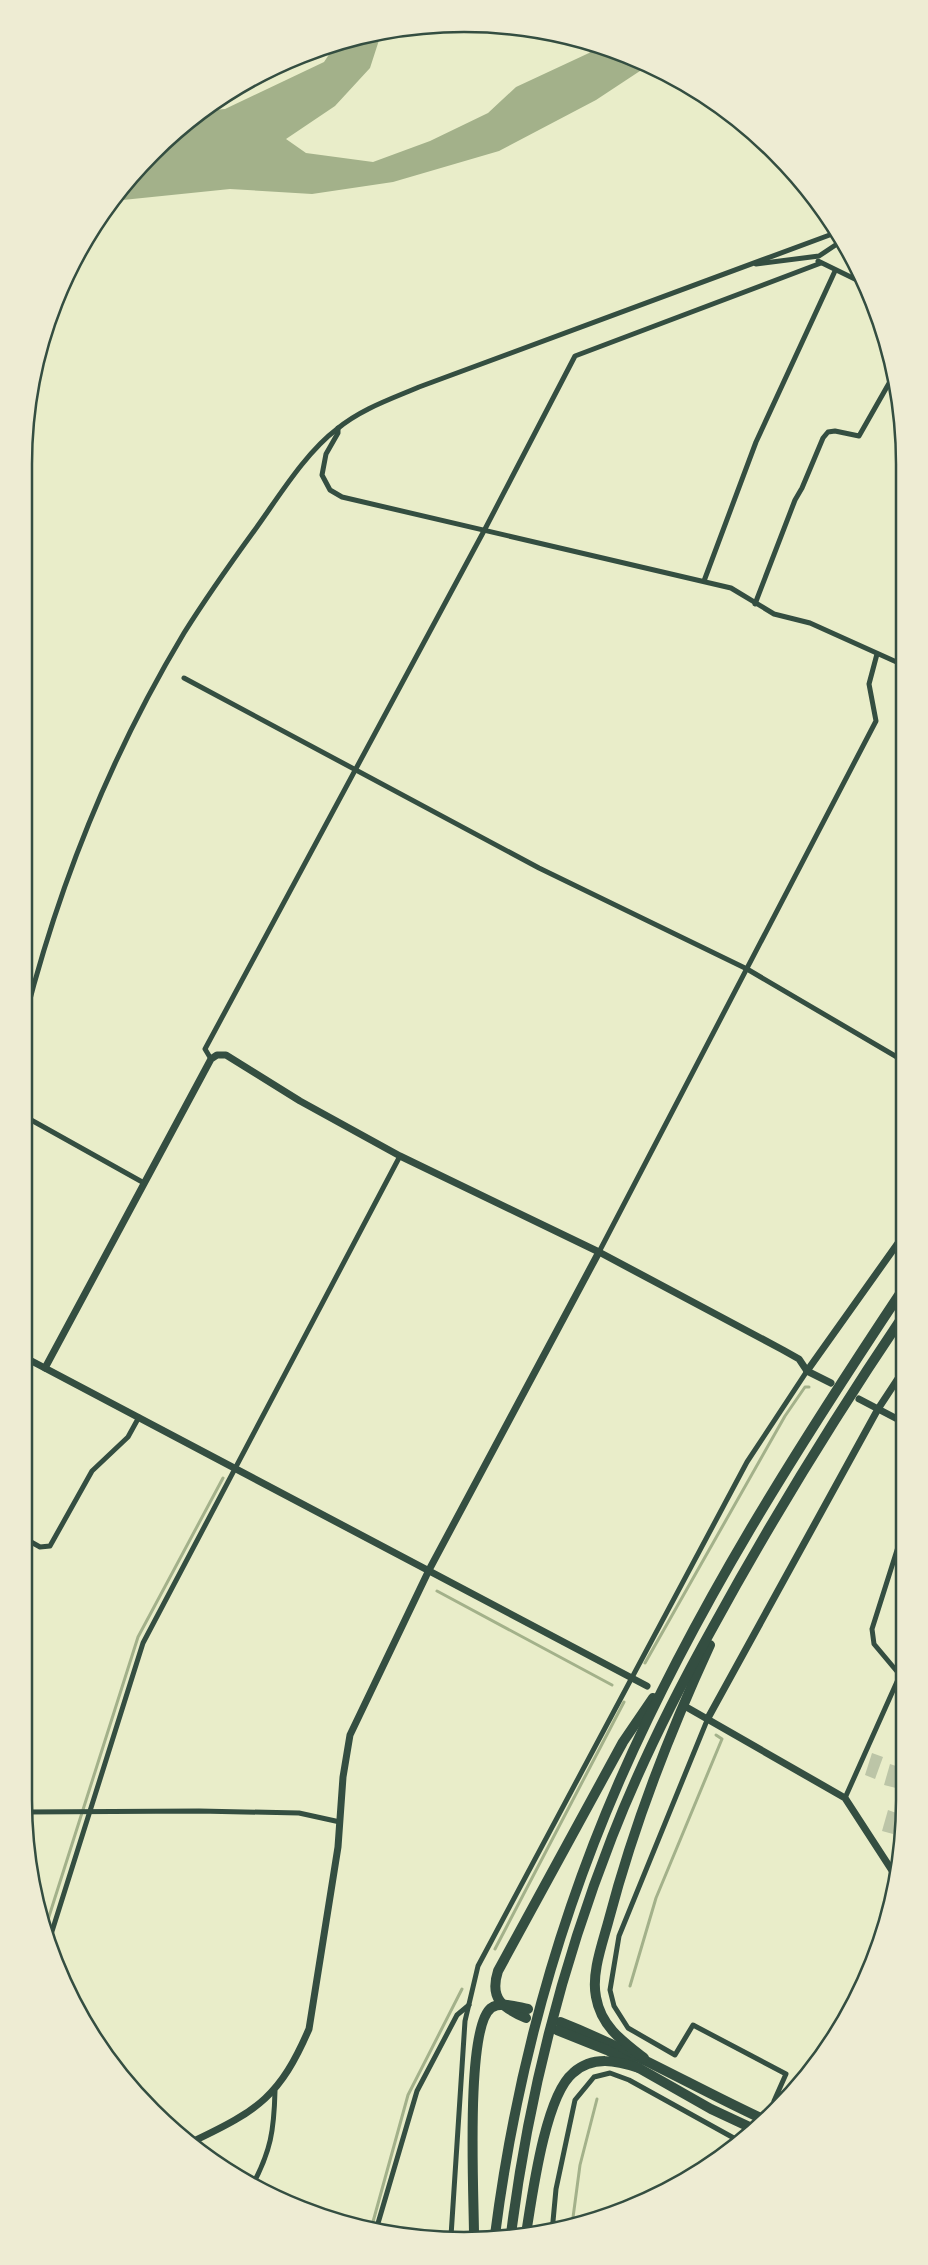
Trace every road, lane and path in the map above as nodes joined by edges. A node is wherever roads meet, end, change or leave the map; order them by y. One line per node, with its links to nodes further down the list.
1 (830, 235): 5 (street)
2 (836, 244): 3 (street)
3 (814, 257): 4 (street); 5 (street)
4 (820, 263): 6 (street); 10 (street)
5 (750, 264): 9 (street)
6 (835, 271): 7 (street); 11 (street)
7 (854, 279)
8 (888, 385): 12 (street)
9 (338, 428): 10 (street); 18 (street)
10 (485, 529): 11 (street); 16 (street)
11 (704, 581): 12 (street)
12 (755, 604): 13 (street)
13 (877, 654): 14 (street); 17 (street)
14 (896, 662)
15 (184, 678): 16 (street)
16 (354, 770): 17 (street); 20 (street)
17 (747, 969): 19 (street); 25 (street)
18 (32, 992)
19 (896, 1056)
20 (211, 1059): 22 (street); 23 (street)
21 (32, 1121): 23 (street)
22 (400, 1156): 25 (street); 37 (street)
23 (144, 1184): 29 (street)
24 (896, 1246): 30 (street)
25 (599, 1252): 30 (street); 41 (street)
26 (896, 1300): 42 (highway)
27 (896, 1326): 40 (highway)
28 (32, 1361): 29 (street)
29 (45, 1368): 36 (street)
30 (807, 1370): 32 (street); 44 (street)
31 (896, 1382): 34 (street)
32 (831, 1383)
33 (859, 1399): 34 (street)
34 (878, 1409): 35 (street); 48 (street)
35 (896, 1418)
36 (137, 1420): 37 (street); 38 (street)
37 (236, 1468): 41 (street); 51 (street)
38 (32, 1542)
39 (896, 1554): 43 (street)
40 (748, 1562): 58 (highway); 70 (highway)
41 (429, 1570): 44 (street); 52 (street)
42 (674, 1666): 55 (highway); 73 (highway)
43 (896, 1670)
44 (630, 1677): 46 (street); 56 (street)
45 (896, 1684): 49 (street)
46 (647, 1686)
47 (688, 1708): 48 (street)
48 (708, 1718): 49 (street); 61 (street)
49 (845, 1798): 53 (street)
50 (32, 1812): 51 (street)
51 (84, 1812): 52 (street); 54 (street)
52 (340, 1822): 60 (street)
53 (890, 1869)
54 (52, 1930)
55 (502, 2005): 57 (highway); 72 (highway)
56 (469, 2006): 68 (street); 71 (street)
57 (527, 2014)
58 (644, 2058): 59 (highway); 62 (highway)
59 (639, 2068): 63 (highway); 69 (highway)
60 (275, 2091): 65 (street); 66 (street)
61 (774, 2101)
62 (758, 2117)
63 (748, 2126)
64 (733, 2138): 67 (street)
65 (197, 2140)
66 (256, 2179)
67 (553, 2223)
68 (378, 2224)
69 (527, 2228)
70 (512, 2230)
71 (451, 2232)
72 (474, 2232)
73 (495, 2232)

